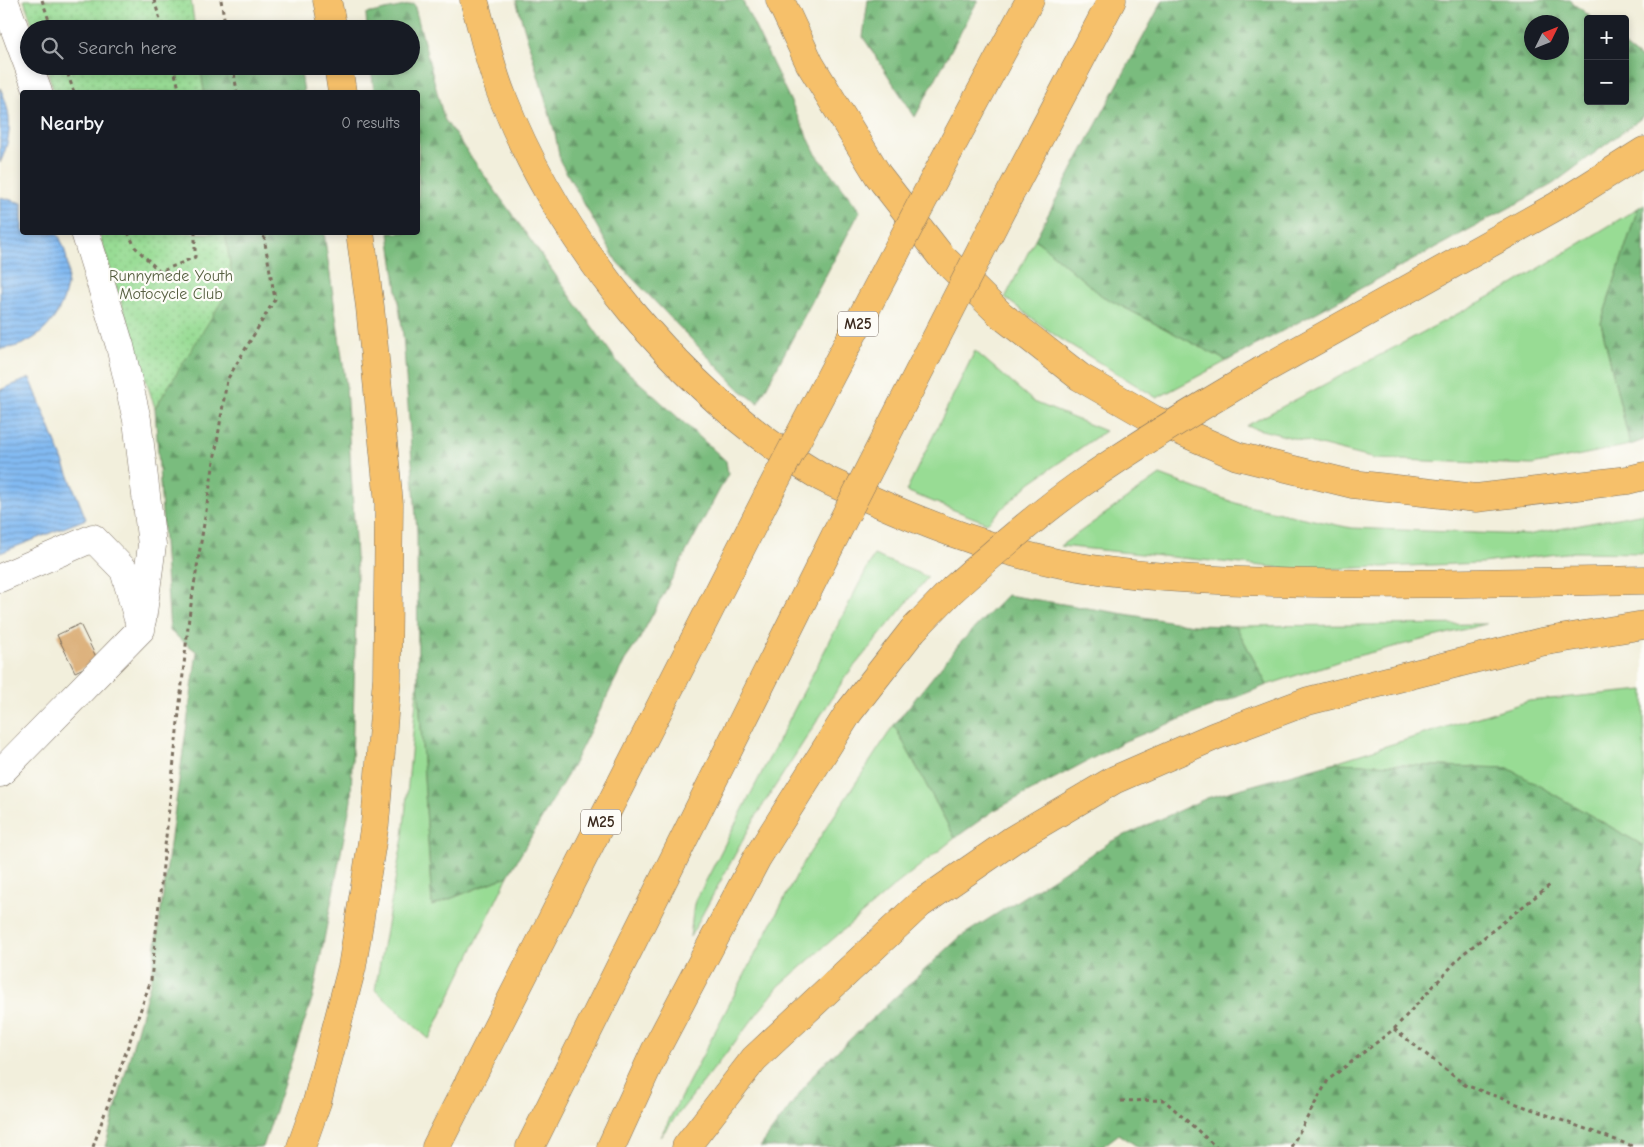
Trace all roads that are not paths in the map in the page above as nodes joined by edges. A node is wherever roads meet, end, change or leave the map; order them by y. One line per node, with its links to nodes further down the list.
1 (4, 0): 6 (lane)
2 (474, 0): 16 (highway)
3 (780, 0): 14 (highway)
4 (1030, 0): 21 (highway, M25, bridge)
5 (1112, 0): 22 (highway, bridge)
6 (20, 43)
7 (32, 75): 9 (lane)
8 (339, 75): 10 (highway)
9 (37, 90)
10 (342, 90)
11 (1644, 152): 23 (highway, bridge)
12 (86, 235): 18 (lane)
13 (360, 235): 20 (highway)
14 (1644, 476)
15 (0, 578): 18 (lane)
16 (1644, 580)
17 (1644, 625): 24 (highway)
18 (141, 629): 19 (lane)
19 (0, 774)
20 (301, 1147)
21 (436, 1147)
22 (530, 1147)
23 (611, 1147)
24 (686, 1147)

